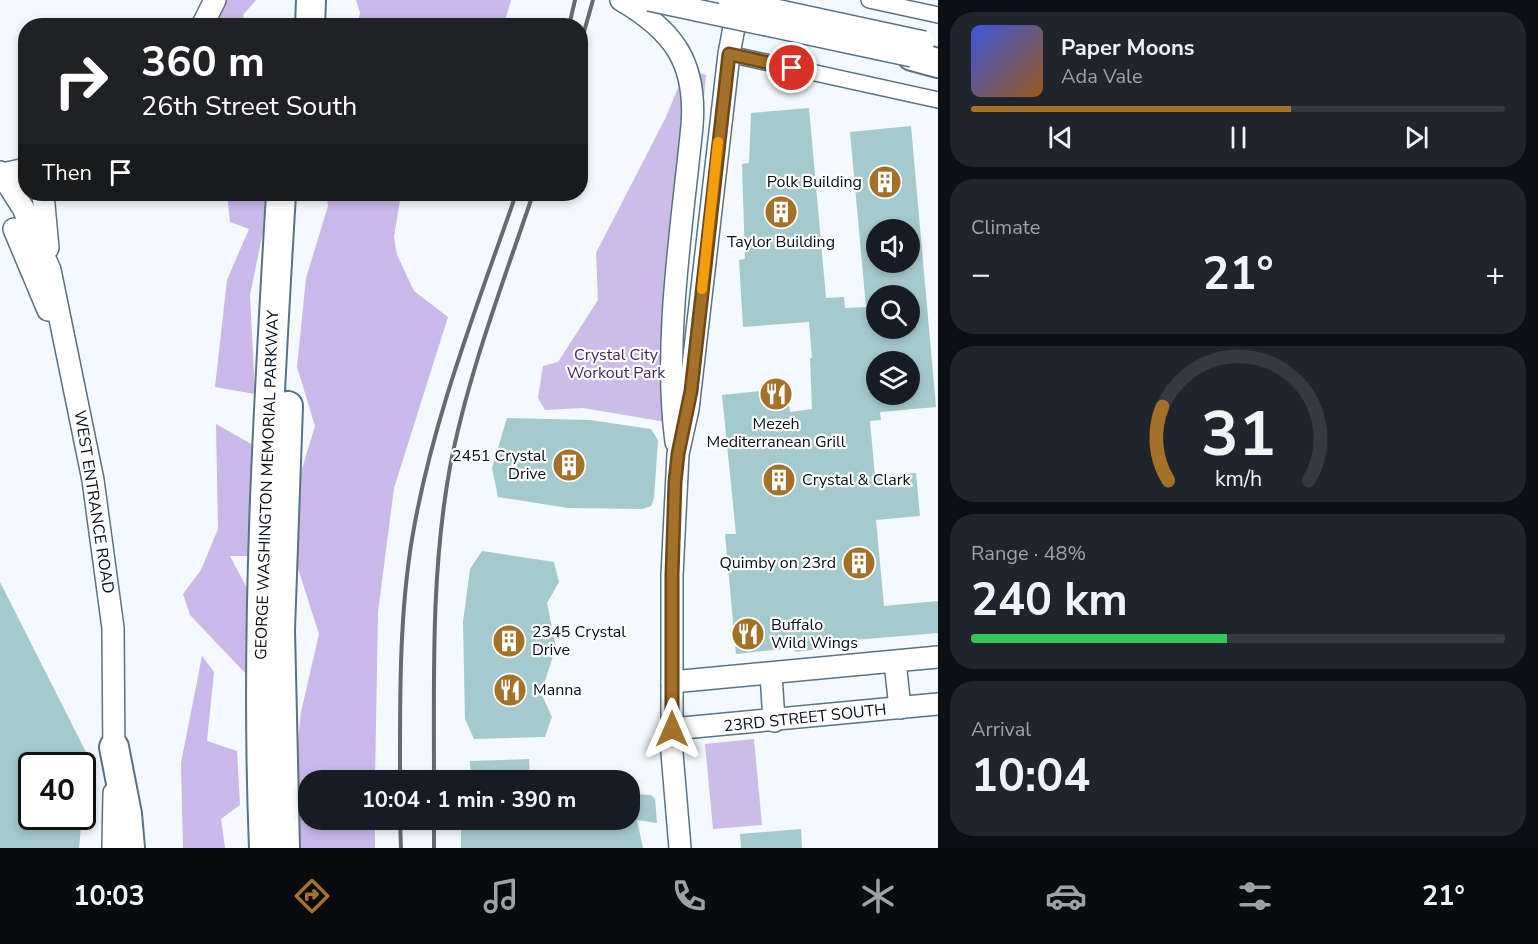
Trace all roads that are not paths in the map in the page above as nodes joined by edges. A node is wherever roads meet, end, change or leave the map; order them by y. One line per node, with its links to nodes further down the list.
1 (205, 0): 11 (main road)
2 (215, 0): 12 (main road)
3 (292, 0): 13 (highway)
4 (311, 0): 14 (highway)
5 (621, 0): 28 (main road)
6 (649, 0): 15 (main road, bridge)
7 (729, 0): 15 (main road, bridge)
8 (739, 0): 16 (main road)
9 (869, 0): 10 (street)
10 (938, 15)
11 (202, 18)
12 (205, 18)
13 (291, 18)
14 (310, 18)
15 (931, 51)
16 (729, 54): 17 (street); 28 (main road)
17 (938, 100)
18 (18, 170): 19 (main road)
19 (1, 173): 20 (main road, WEST ENTRANCE ROAD)
20 (18, 200)
21 (19, 201): 26 (main road, WEST ENTRANCE ROAD)
22 (44, 201): 26 (main road)
23 (281, 201): 40 (highway, GEORGE WASHINGTON MEMORIAL PARKWAY)
24 (298, 201): 41 (highway, GEORGE WASHINGTON MEMORIAL PARKWAY)
25 (14, 229): 27 (main road)
26 (50, 270): 27 (main road, WEST ENTRANCE ROAD)
27 (67, 355): 37 (main road, WEST ENTRANCE ROAD)
28 (678, 454): 32 (main road)
29 (938, 657): 30 (main road)
30 (895, 662): 31 (main road); 34 (main road)
31 (771, 674): 32 (main road); 35 (main road)
32 (672, 682): 36 (main road)
33 (938, 704): 34 (main road, 23RD STREET SOUTH)
34 (900, 708): 35 (main road, 23RD STREET SOUTH)
35 (774, 721): 36 (main road, 23RD STREET SOUTH)
36 (672, 729): 42 (main road)
37 (114, 747): 38 (main road, WEST ENTRANCE ROAD); 39 (highway)
38 (113, 848)
39 (130, 848)
40 (264, 848)
41 (285, 848)
42 (680, 848)

